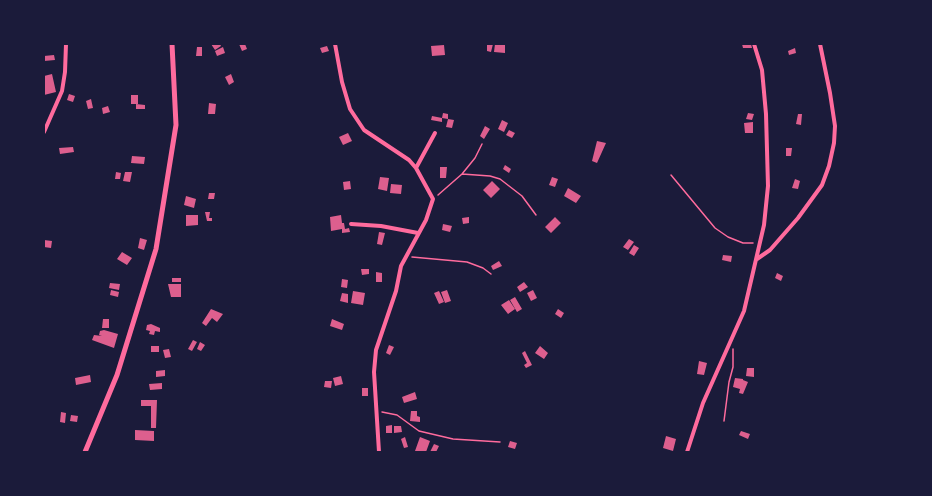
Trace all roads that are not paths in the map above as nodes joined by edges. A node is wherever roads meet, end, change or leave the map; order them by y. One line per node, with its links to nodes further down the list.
1 (66, 44): 6 (street)
2 (172, 44): 12 (street)
3 (336, 44): 8 (street)
4 (754, 44): 11 (street)
5 (820, 44): 11 (street)
6 (44, 132)
7 (435, 133): 8 (street)
8 (416, 168): 10 (street)
9 (351, 224): 10 (street)
10 (418, 233): 13 (street)
11 (757, 260): 14 (street)
12 (85, 453)
13 (379, 453)
14 (687, 453)

